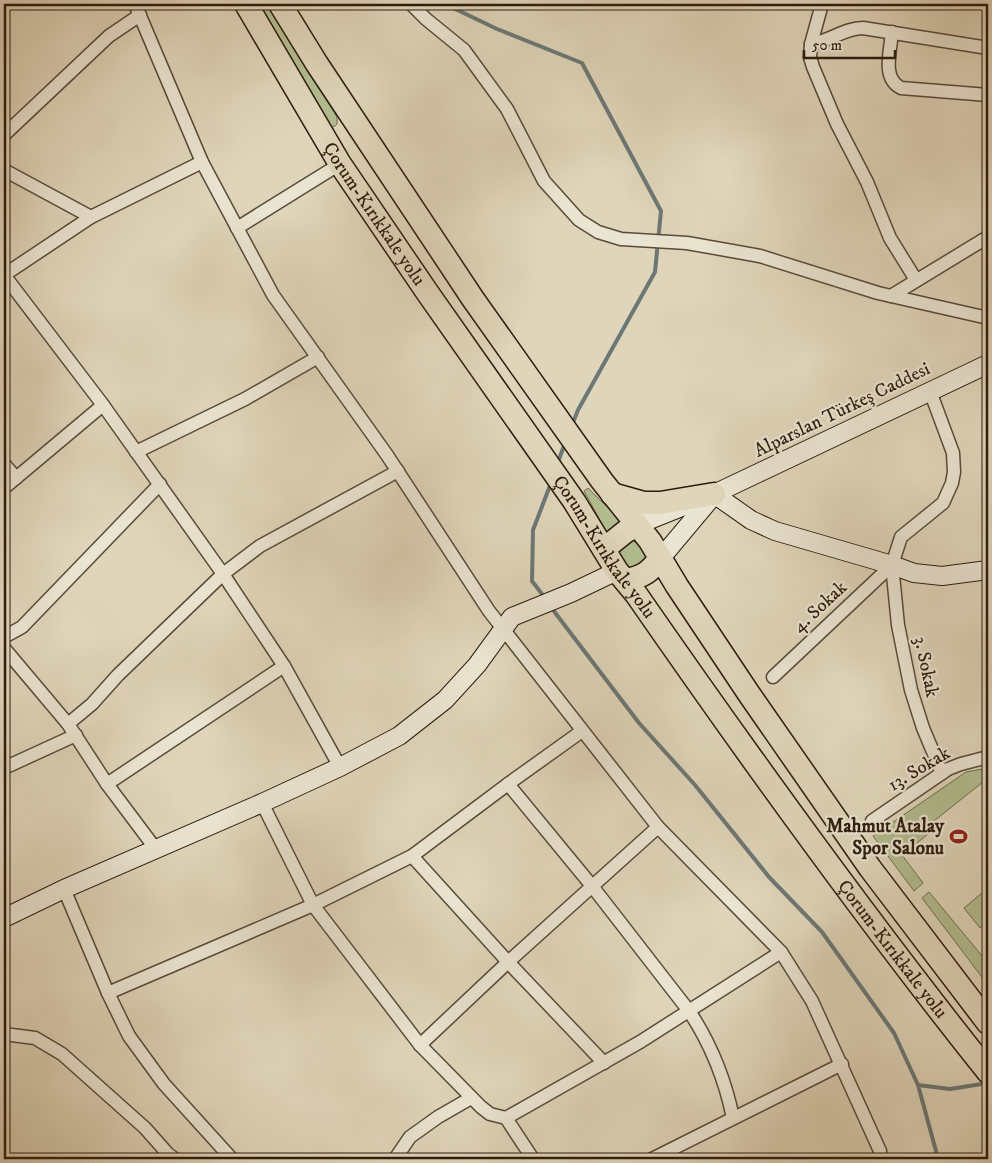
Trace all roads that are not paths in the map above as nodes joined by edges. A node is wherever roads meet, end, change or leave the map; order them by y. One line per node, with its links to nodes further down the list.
1 (246, 4): 12 (highway, Çorum-Kırıkkale yolu)
2 (280, 4): 31 (highway, Çorum-Kırıkkale yolu)
3 (411, 4): 19 (street)
4 (822, 4): 7 (street)
5 (137, 9): 10 (street); 11 (street)
6 (892, 32): 7 (street); 8 (street); 9 (street)
7 (811, 44): 18 (street)
8 (988, 48)
9 (988, 95)
10 (4, 135)
11 (202, 162): 14 (street); 15 (street)
12 (340, 164): 15 (street); 34 (highway, Çorum-Kırıkkale yolu)
13 (4, 170): 14 (street)
14 (91, 217): 17 (street)
15 (237, 228): 21 (street)
16 (988, 237): 18 (street)
17 (4, 275): 24 (street)
18 (916, 280): 19 (street)
19 (891, 296): 20 (street)
20 (988, 318)
21 (318, 357): 25 (street); 27 (street)
22 (988, 364): 23 (street, Alparslan Türkeş Caddesi)
23 (930, 391): 32 (street, Alparslan Türkeş Caddesi); 36 (street)
24 (103, 405): 25 (street); 28 (street)
25 (136, 452): 29 (street)
26 (4, 464): 28 (street)
27 (398, 471): 38 (street); 40 (street)
28 (16, 478): 30 (street)
29 (160, 484): 38 (street); 41 (street)
30 (4, 488)
31 (607, 488): 32 (highway); 33 (highway, Çorum-Kırıkkale yolu)
32 (714, 494): 33 (street, Alparslan Türkeş Caddesi); 35 (street); 36 (street)
33 (637, 525): 34 (highway); 35 (highway, Çorum-Kırıkkale yolu)
34 (604, 549): 39 (highway, Çorum-Kırıkkale yolu)
35 (661, 558): 39 (highway); 66 (highway, Çorum-Kırıkkale yolu)
36 (892, 565): 37 (street); 44 (street, 4. Sokak); 50 (street, 3. Sokak)
37 (988, 570)
38 (224, 574): 43 (street); 45 (street)
39 (621, 576): 40 (street); 69 (highway, Çorum-Kırıkkale yolu)
40 (508, 623): 46 (street); 48 (street)
41 (4, 637)
42 (4, 648): 45 (street)
43 (284, 666): 48 (street); 51 (street)
44 (773, 677)
45 (72, 730): 49 (street); 51 (street)
46 (582, 731): 52 (street); 55 (street)
47 (988, 757): 50 (street, 13. Sokak)
48 (340, 767): 53 (street)
49 (4, 768)
50 (942, 773): 54 (street, 13. Sokak)
51 (107, 784): 56 (street)
52 (508, 784): 57 (street); 58 (street)
53 (262, 803): 56 (street); 60 (street)
54 (872, 821)
55 (658, 827): 58 (street); 62 (street)
56 (155, 848): 59 (street)
57 (412, 856): 60 (street); 63 (street)
58 (592, 886): 63 (street); 65 (street)
59 (64, 889): 61 (street); 64 (street)
60 (313, 905): 64 (street); 68 (street)
61 (4, 918)
62 (781, 952): 65 (street); 71 (street)
63 (508, 962): 68 (street); 70 (street)
64 (108, 993): 77 (street)
65 (689, 1011): 70 (street); 74 (street)
66 (987, 1021)
67 (4, 1034): 76 (street)
68 (420, 1045): 72 (street)
69 (981, 1063)
70 (604, 1064): 73 (street)
71 (842, 1064): 74 (street); 75 (street)
72 (471, 1098): 73 (street); 78 (street)
73 (506, 1118): 79 (street)
74 (733, 1118): 80 (street)
75 (881, 1157)
76 (175, 1159)
77 (232, 1159)
78 (395, 1159)
79 (533, 1159)
80 (652, 1159)

